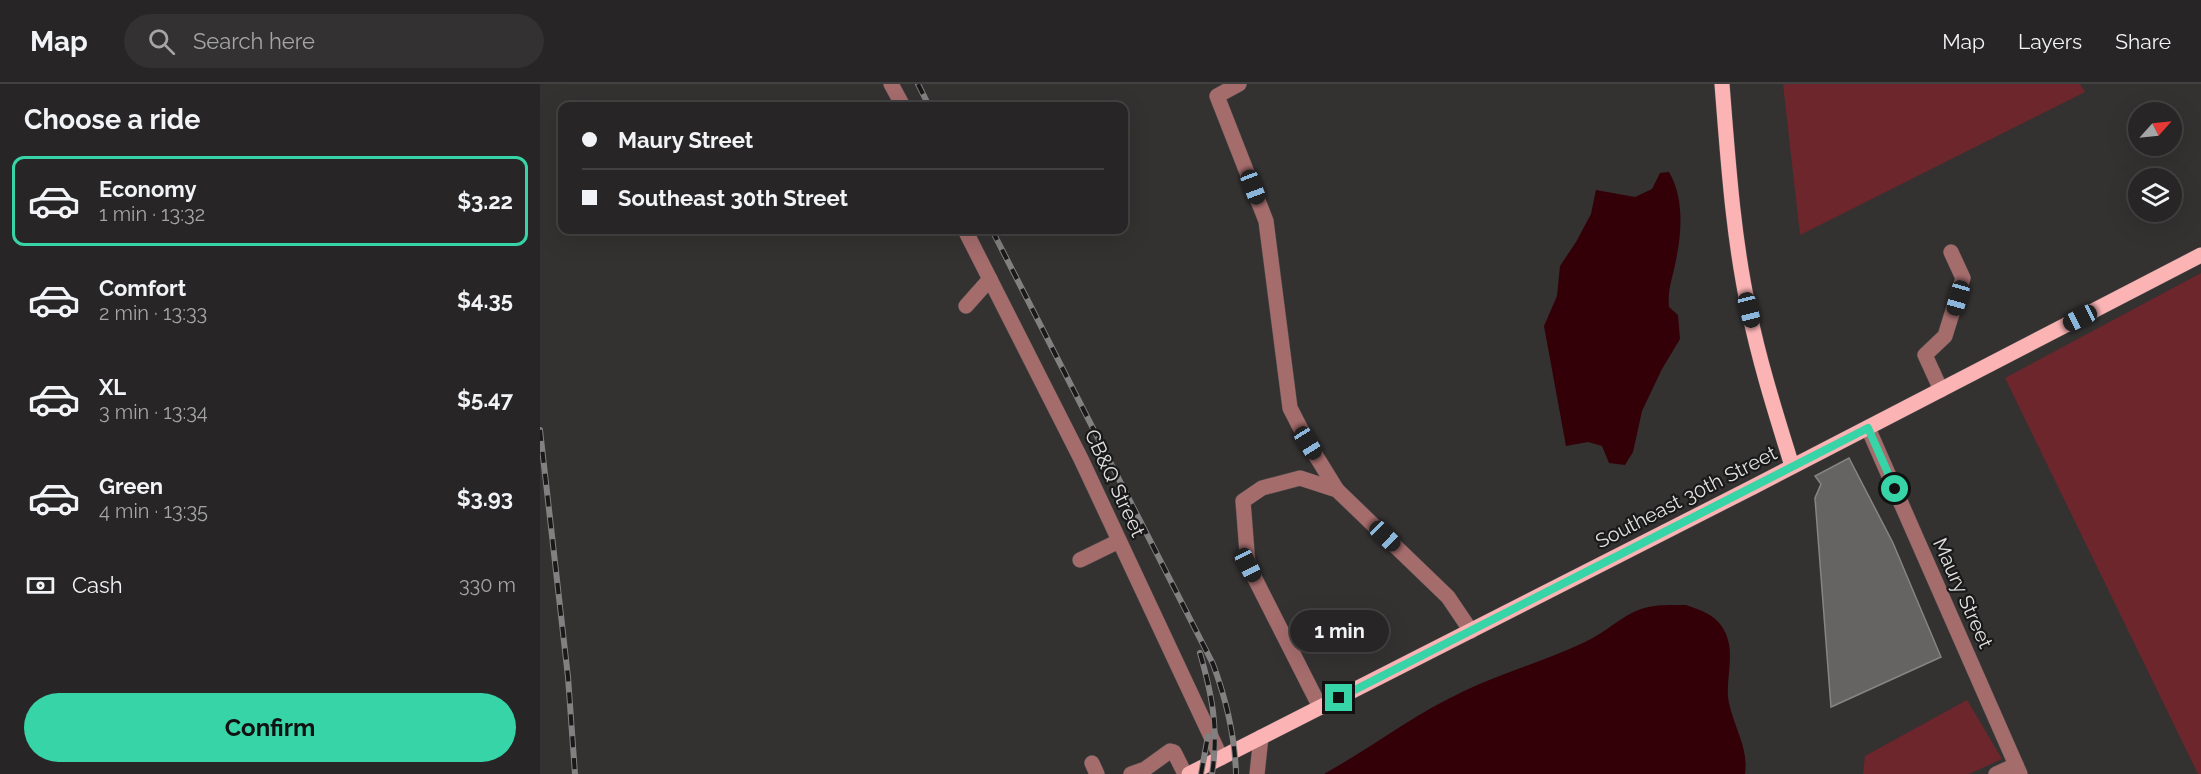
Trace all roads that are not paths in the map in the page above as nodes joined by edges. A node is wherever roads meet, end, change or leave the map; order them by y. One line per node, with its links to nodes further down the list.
1 (891, 84): 4 (street)
2 (1239, 84): 13 (street)
3 (1722, 84): 12 (main road)
4 (901, 102)
5 (967, 234): 8 (street, CB&Q Street)
6 (1951, 252): 10 (street)
7 (2201, 255): 10 (main road, Southeast 30th Street)
8 (990, 279): 9 (street); 14 (street, CB&Q Street)
9 (966, 306)
10 (1941, 390): 11 (main road, Southeast 30th Street)
11 (1868, 428): 12 (main road, Southeast 30th Street); 20 (street, Maury Street)
12 (1792, 466): 16 (main road, Southeast 30th Street)
13 (1337, 490): 16 (street); 17 (street)
14 (1119, 540): 15 (street); 19 (street, CB&Q Street)
15 (1080, 560)
16 (1471, 631): 17 (main road, Southeast 30th Street)
17 (1320, 707): 18 (main road, Southeast 30th Street)
18 (1261, 737): 19 (main road, Southeast 30th Street); 23 (street)
19 (1221, 758): 22 (main road, Southeast 30th Street)
20 (2018, 769): 24 (street)
21 (1131, 774): 22 (street)
22 (1187, 774)
23 (1257, 774)
24 (1996, 774)

